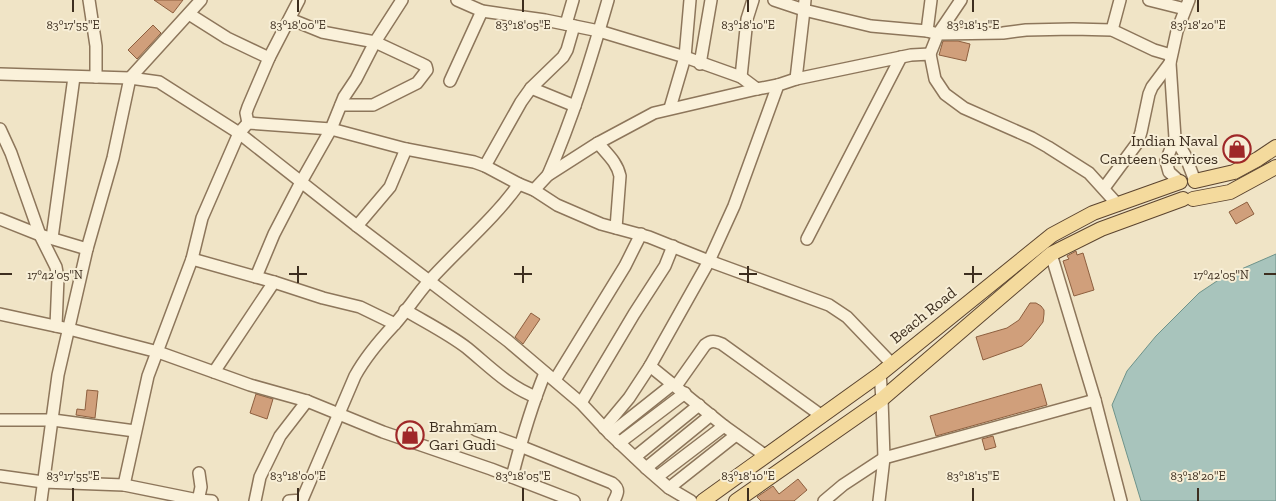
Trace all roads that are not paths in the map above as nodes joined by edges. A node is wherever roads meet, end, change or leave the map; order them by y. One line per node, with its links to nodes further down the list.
1 (89, 0): 34 (street)
2 (201, 0): 19 (street)
3 (299, 0): 20 (street)
4 (402, 0): 25 (street)
5 (457, 0): 18 (street)
6 (573, 0): 21 (street)
7 (608, 0): 23 (street)
8 (690, 0): 27 (street)
9 (711, 0): 31 (street)
10 (753, 0): 35 (street)
11 (774, 0): 17 (street)
12 (931, 0): 24 (street)
13 (961, 0): 24 (street)
14 (1120, 0): 22 (street)
15 (1149, 0): 16 (street)
16 (1187, 4): 30 (street)
17 (805, 5): 24 (street); 37 (street)
18 (482, 11): 21 (street); 38 (street)
19 (189, 14): 29 (street); 36 (street)
20 (290, 19): 25 (street); 29 (street)
21 (570, 25): 23 (street); 40 (street)
22 (1112, 30): 24 (street); 30 (street)
23 (599, 31): 27 (street); 43 (street)
24 (933, 33): 26 (street)
25 (375, 42): 42 (street); 42 (street)
26 (930, 54): 28 (street); 60 (street)
27 (685, 57): 31 (street); 44 (street)
28 (901, 57): 37 (street); 70 (street)
29 (269, 58): 45 (street)
30 (1171, 59): 49 (street); 60 (street)
31 (700, 64): 35 (street)
32 (0, 74): 33 (street)
33 (74, 77): 34 (street); 69 (street)
34 (96, 77): 36 (street)
35 (741, 77): 41 (street)
36 (130, 78): 48 (street); 72 (street)
37 (796, 79): 39 (street)
38 (450, 81)
39 (778, 85): 41 (street); 75 (street)
40 (530, 88): 43 (street); 53 (street)
41 (757, 88): 44 (street)
42 (340, 105): 47 (street)
43 (575, 106): 55 (street)
44 (670, 108): 50 (street)
45 (248, 123): 47 (street); 48 (street)
46 (0, 129): 68 (street)
47 (331, 129): 52 (street); 56 (street)
48 (239, 133): 56 (street); 74 (street)
49 (1175, 138): 57 (street); 58 (street)
50 (598, 144): 55 (street); 66 (street)
51 (1276, 147): 58 (main road)
52 (406, 149): 53 (street); 65 (street)
53 (485, 166): 59 (street)
54 (1276, 167): 62 (main road)
55 (548, 174): 61 (street)
56 (301, 182): 65 (street); 76 (street)
57 (1180, 182): 58 (main road); 62 (main road); 63 (main road, Beach Road)
58 (1195, 182): 62 (main road)
59 (519, 184): 61 (street); 77 (street)
60 (1104, 188): 63 (street)
61 (534, 190): 66 (street)
62 (1188, 199): 73 (main road)
63 (1118, 205): 85 (main road, Beach Road)
64 (0, 219): 68 (street)
65 (357, 226): 77 (street)
66 (616, 228): 67 (street)
67 (641, 234): 71 (street); 89 (street)
68 (40, 235): 69 (street); 82 (street)
69 (52, 238): 72 (street)
70 (807, 239)
71 (673, 246): 75 (street); 95 (street)
72 (87, 249): 83 (street)
73 (1051, 254): 92 (main road); 93 (street)
74 (192, 259): 76 (street); 84 (street)
75 (709, 261): 85 (street); 86 (street)
76 (256, 277): 78 (street)
77 (430, 280): 79 (street); 89 (street)
78 (274, 282): 81 (street); 87 (street)
79 (405, 310): 81 (street); 91 (street)
80 (0, 314): 82 (street)
81 (395, 324): 97 (street)
82 (56, 326): 83 (street)
83 (69, 329): 84 (street); 101 (street)
84 (158, 352): 87 (street); 104 (street)
85 (892, 364): 88 (main road, Beach Road)
86 (650, 366): 90 (street); 105 (street)
87 (214, 372): 94 (street)
88 (880, 374): 92 (street); 99 (main road, Beach Road)
89 (550, 377): 91 (street); 95 (street)
90 (678, 388): 96 (street); 99 (street); 105 (street); 107 (street)
91 (536, 397): 108 (street)
92 (882, 399): 111 (street); 130 (main road)
93 (1095, 400): 111 (street); 133 (street)
94 (307, 401): 97 (street); 124 (street)
95 (581, 403): 105 (street)
96 (699, 405): 98 (street); 110 (street)
97 (339, 415): 115 (street); 120 (street)
98 (711, 415): 102 (street); 112 (street)
99 (822, 416): 109 (main road, Beach Road)
100 (0, 420): 101 (street)
101 (53, 420): 104 (street); 117 (street)
102 (724, 426): 106 (street); 116 (street)
103 (476, 430): 108 (street)
104 (135, 431): 118 (street)
105 (607, 431): 107 (street)
106 (736, 435): 109 (street); 119 (street)
107 (619, 442): 110 (street)
108 (520, 446): 115 (street); 127 (street)
109 (766, 456): 129 (main road, Beach Road)
110 (636, 457): 112 (street)
111 (884, 458): 131 (street); 132 (street)
112 (646, 468): 116 (street)
113 (199, 473): 122 (street)
114 (0, 476): 117 (street)
115 (512, 477): 126 (street)
116 (657, 477): 119 (street)
117 (43, 482): 118 (street); 121 (street)
118 (124, 485): 122 (street)
119 (670, 488): 128 (street)
120 (305, 500): 125 (street)
121 (41, 501)
122 (198, 501): 123 (street)
123 (212, 501)
124 (255, 501)
125 (289, 501)
126 (574, 501)
127 (614, 501)
128 (690, 501)
129 (702, 501)
130 (736, 501)
131 (824, 501)
132 (880, 501)
133 (1121, 501)

